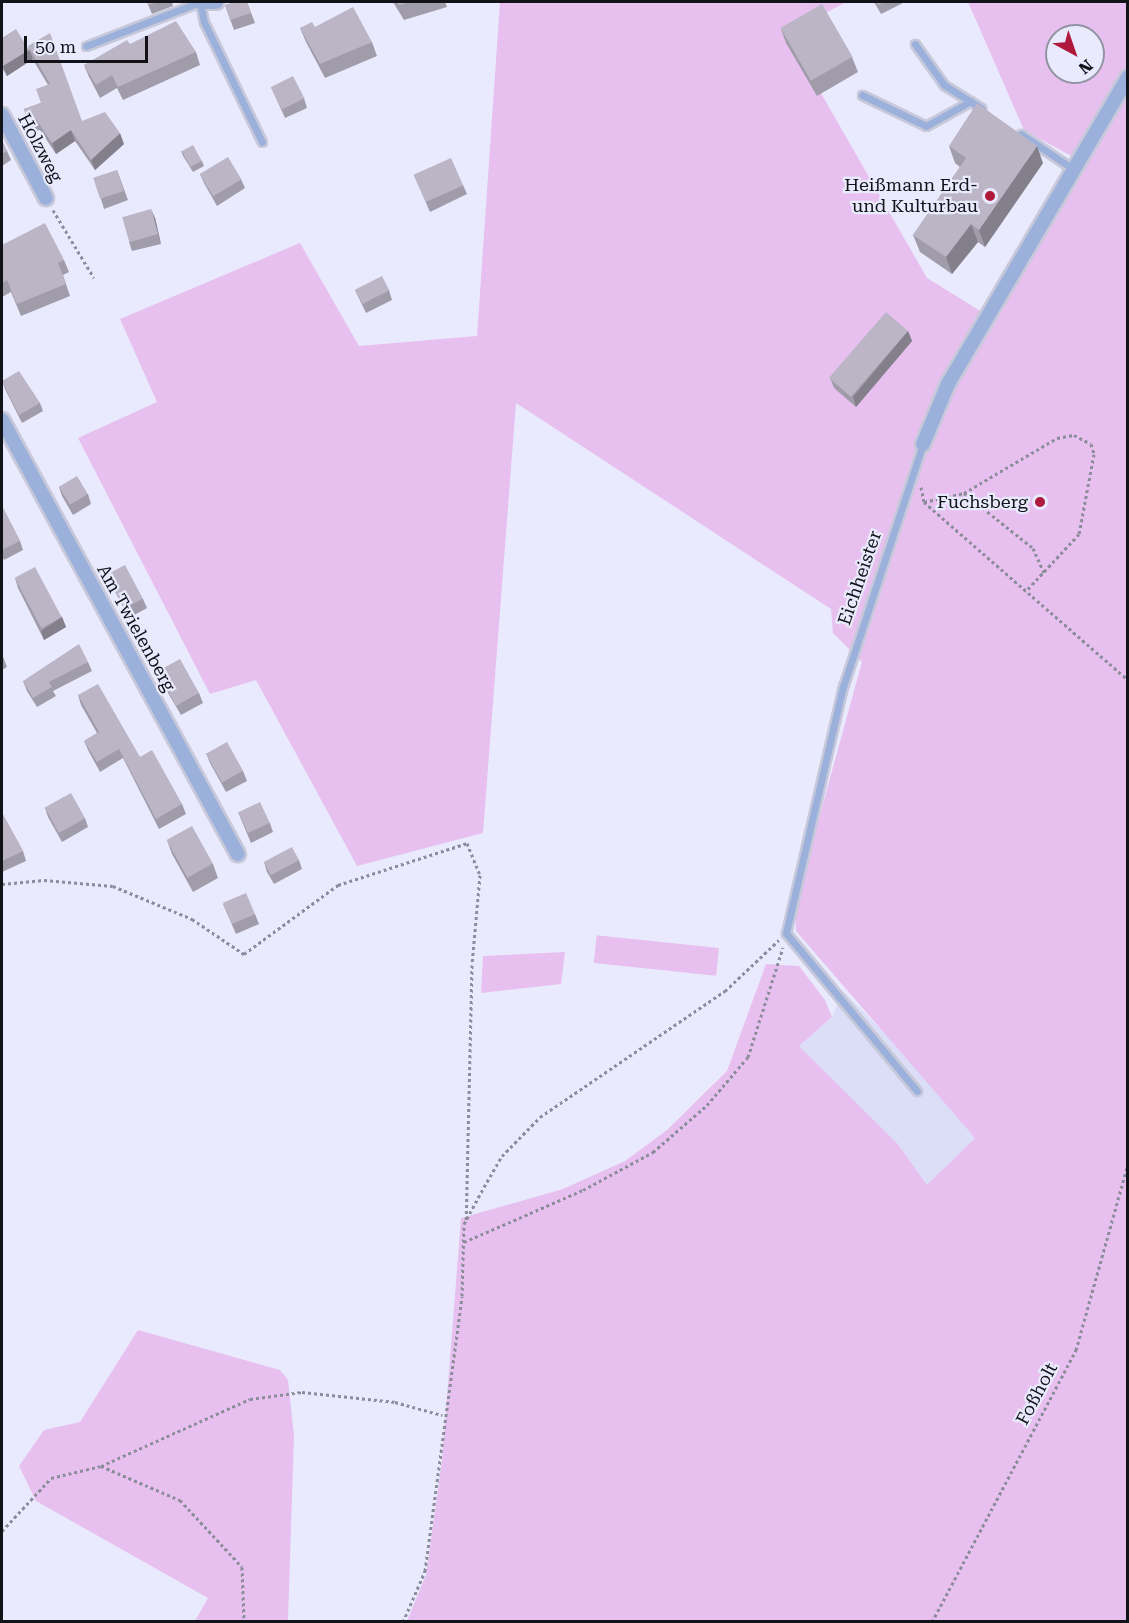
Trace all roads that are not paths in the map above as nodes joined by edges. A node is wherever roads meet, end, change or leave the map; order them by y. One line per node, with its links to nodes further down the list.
1 (200, 2): 2 (street); 4 (lane); 11 (lane)
2 (216, 2)
3 (915, 44): 7 (lane)
4 (86, 46)
5 (1128, 77): 12 (street, Eichheister)
6 (862, 95): 7 (lane)
7 (971, 101): 8 (lane)
8 (987, 112)
9 (2, 116): 13 (street, Holzweg)
10 (1014, 130): 12 (lane)
11 (262, 142)
12 (1073, 170): 15 (street, Eichheister)
13 (46, 198)
14 (2, 420): 16 (street, Am Twielenberg)
15 (923, 444): 17 (lane, Eichheister)
16 (238, 854)
17 (917, 1091)

